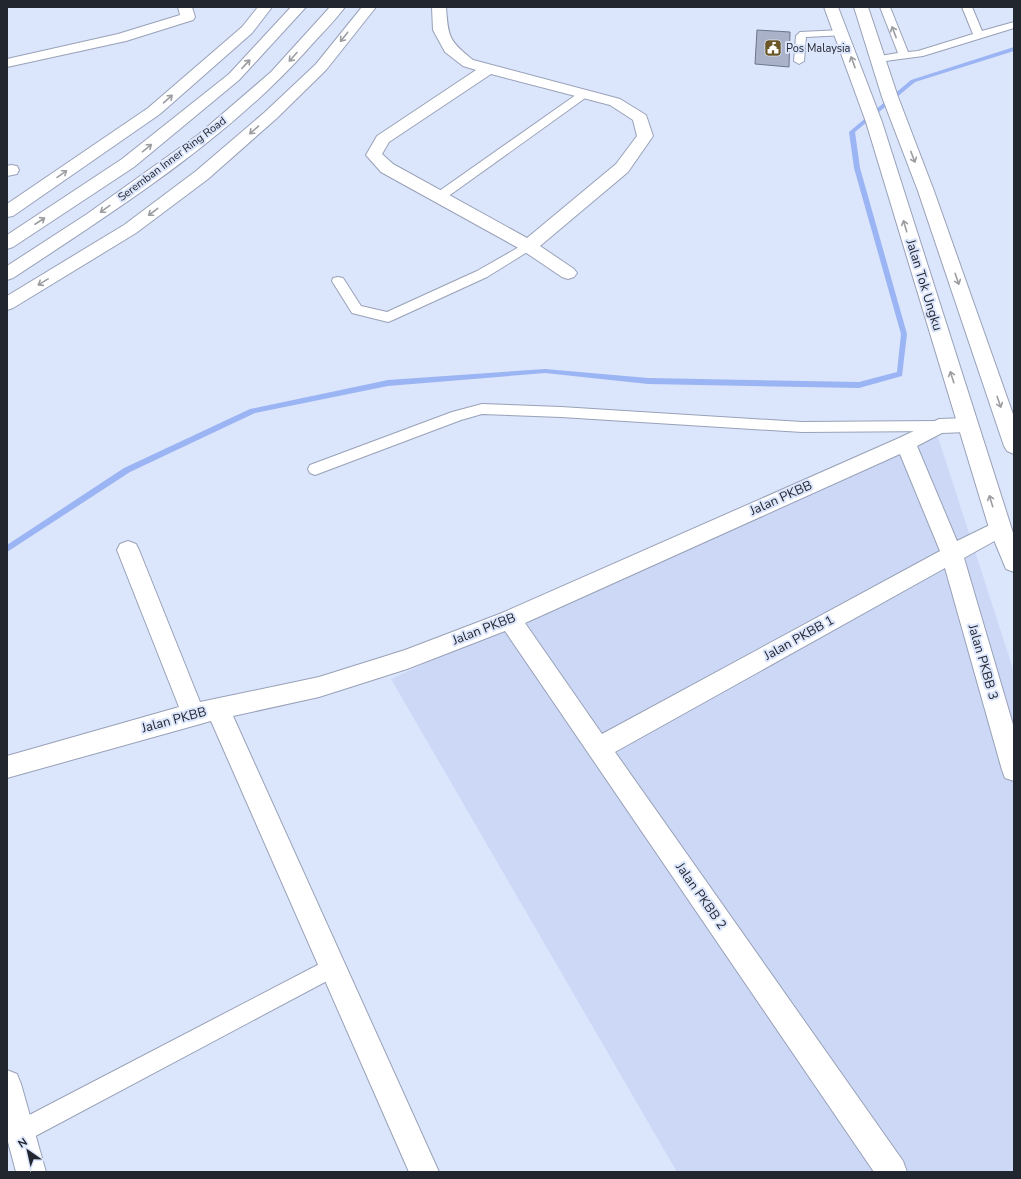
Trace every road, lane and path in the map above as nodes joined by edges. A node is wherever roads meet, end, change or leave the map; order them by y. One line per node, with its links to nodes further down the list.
1 (185, 7): 17 (street)
2 (265, 7): 21 (street, one-way to 2)
3 (299, 7): 22 (street, Seremban Inner Ring Road, one-way to 3)
4 (338, 7): 25 (street, Seremban Inner Ring Road, one-way to 25)
5 (369, 7): 27 (street, one-way to 27)
6 (439, 7): 18 (street)
7 (832, 7): 12 (street, Jalan Tok Ungku)
8 (861, 7): 15 (street)
9 (885, 7): 14 (lane, one-way to 9)
10 (967, 7): 13 (lane)
11 (1014, 25): 13 (lane)
12 (842, 33): 16 (lane); 28 (street, Jalan Tok Ungku, one-way to 12)
13 (979, 36): 14 (lane)
14 (904, 56): 15 (lane)
15 (878, 59): 31 (street, one-way to 31)
16 (799, 61)
17 (7, 63)
18 (489, 68): 19 (street); 20 (street)
19 (584, 94): 20 (lane); 23 (street)
20 (439, 197): 23 (street)
21 (7, 212)
22 (7, 243)
23 (528, 246): 24 (street); 26 (lane)
24 (568, 273)
25 (7, 274)
26 (338, 281)
27 (7, 304)
28 (967, 424): 29 (street); 33 (street, Jalan Tok Ungku, one-way to 28)
29 (938, 426): 30 (street, Jalan PKBB); 32 (lane)
30 (906, 442): 35 (street, Jalan PKBB 3); 37 (street, Jalan PKBB)
31 (1014, 446)
32 (315, 469)
33 (1000, 528): 35 (street, Jalan PKBB 1); 36 (street, Jalan Tok Ungku)
34 (128, 550): 39 (street)
35 (952, 554): 40 (street, Jalan PKBB 1); 42 (street, Jalan PKBB 3)
36 (1014, 564)
37 (510, 620): 38 (street, Jalan PKBB); 40 (street, Jalan PKBB 2)
38 (218, 709): 39 (street, Jalan PKBB); 43 (street)
39 (193, 714): 41 (street, Jalan PKBB)
40 (599, 748): 48 (street, Jalan PKBB 2)
41 (7, 767)
42 (1014, 770)
43 (333, 967): 45 (lane); 47 (street)
44 (7, 1084): 45 (street)
45 (20, 1132): 46 (street)
46 (31, 1172)
47 (424, 1172)
48 (892, 1172)

